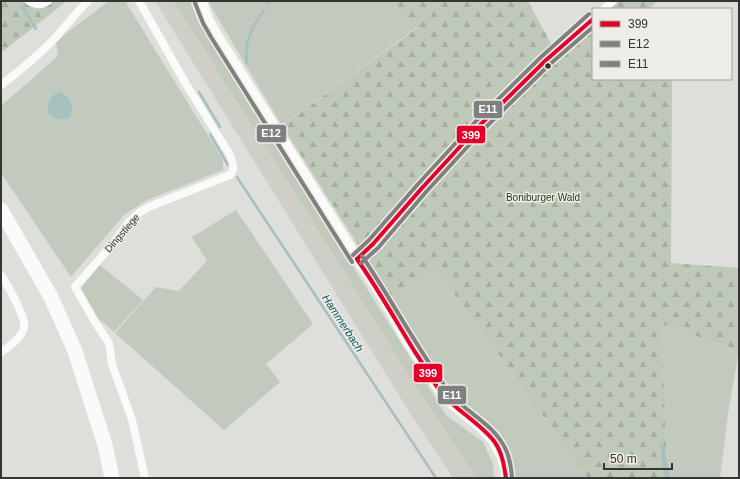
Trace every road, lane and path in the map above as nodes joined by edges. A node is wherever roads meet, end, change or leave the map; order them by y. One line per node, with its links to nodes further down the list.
1 (29, 1): 2 (street)
2 (48, 1)
3 (139, 1): 15 (street, Dingstiege)
4 (201, 1): 11 (street)
5 (613, 1): 7 (street)
6 (85, 2): 9 (street)
7 (605, 8)
8 (592, 19): 11 (street)
9 (1, 85)
10 (1, 210): 14 (highway)
11 (358, 259): 16 (street)
12 (1, 275): 13 (street)
13 (1, 352)
14 (112, 478)
15 (145, 478)
16 (506, 478)

